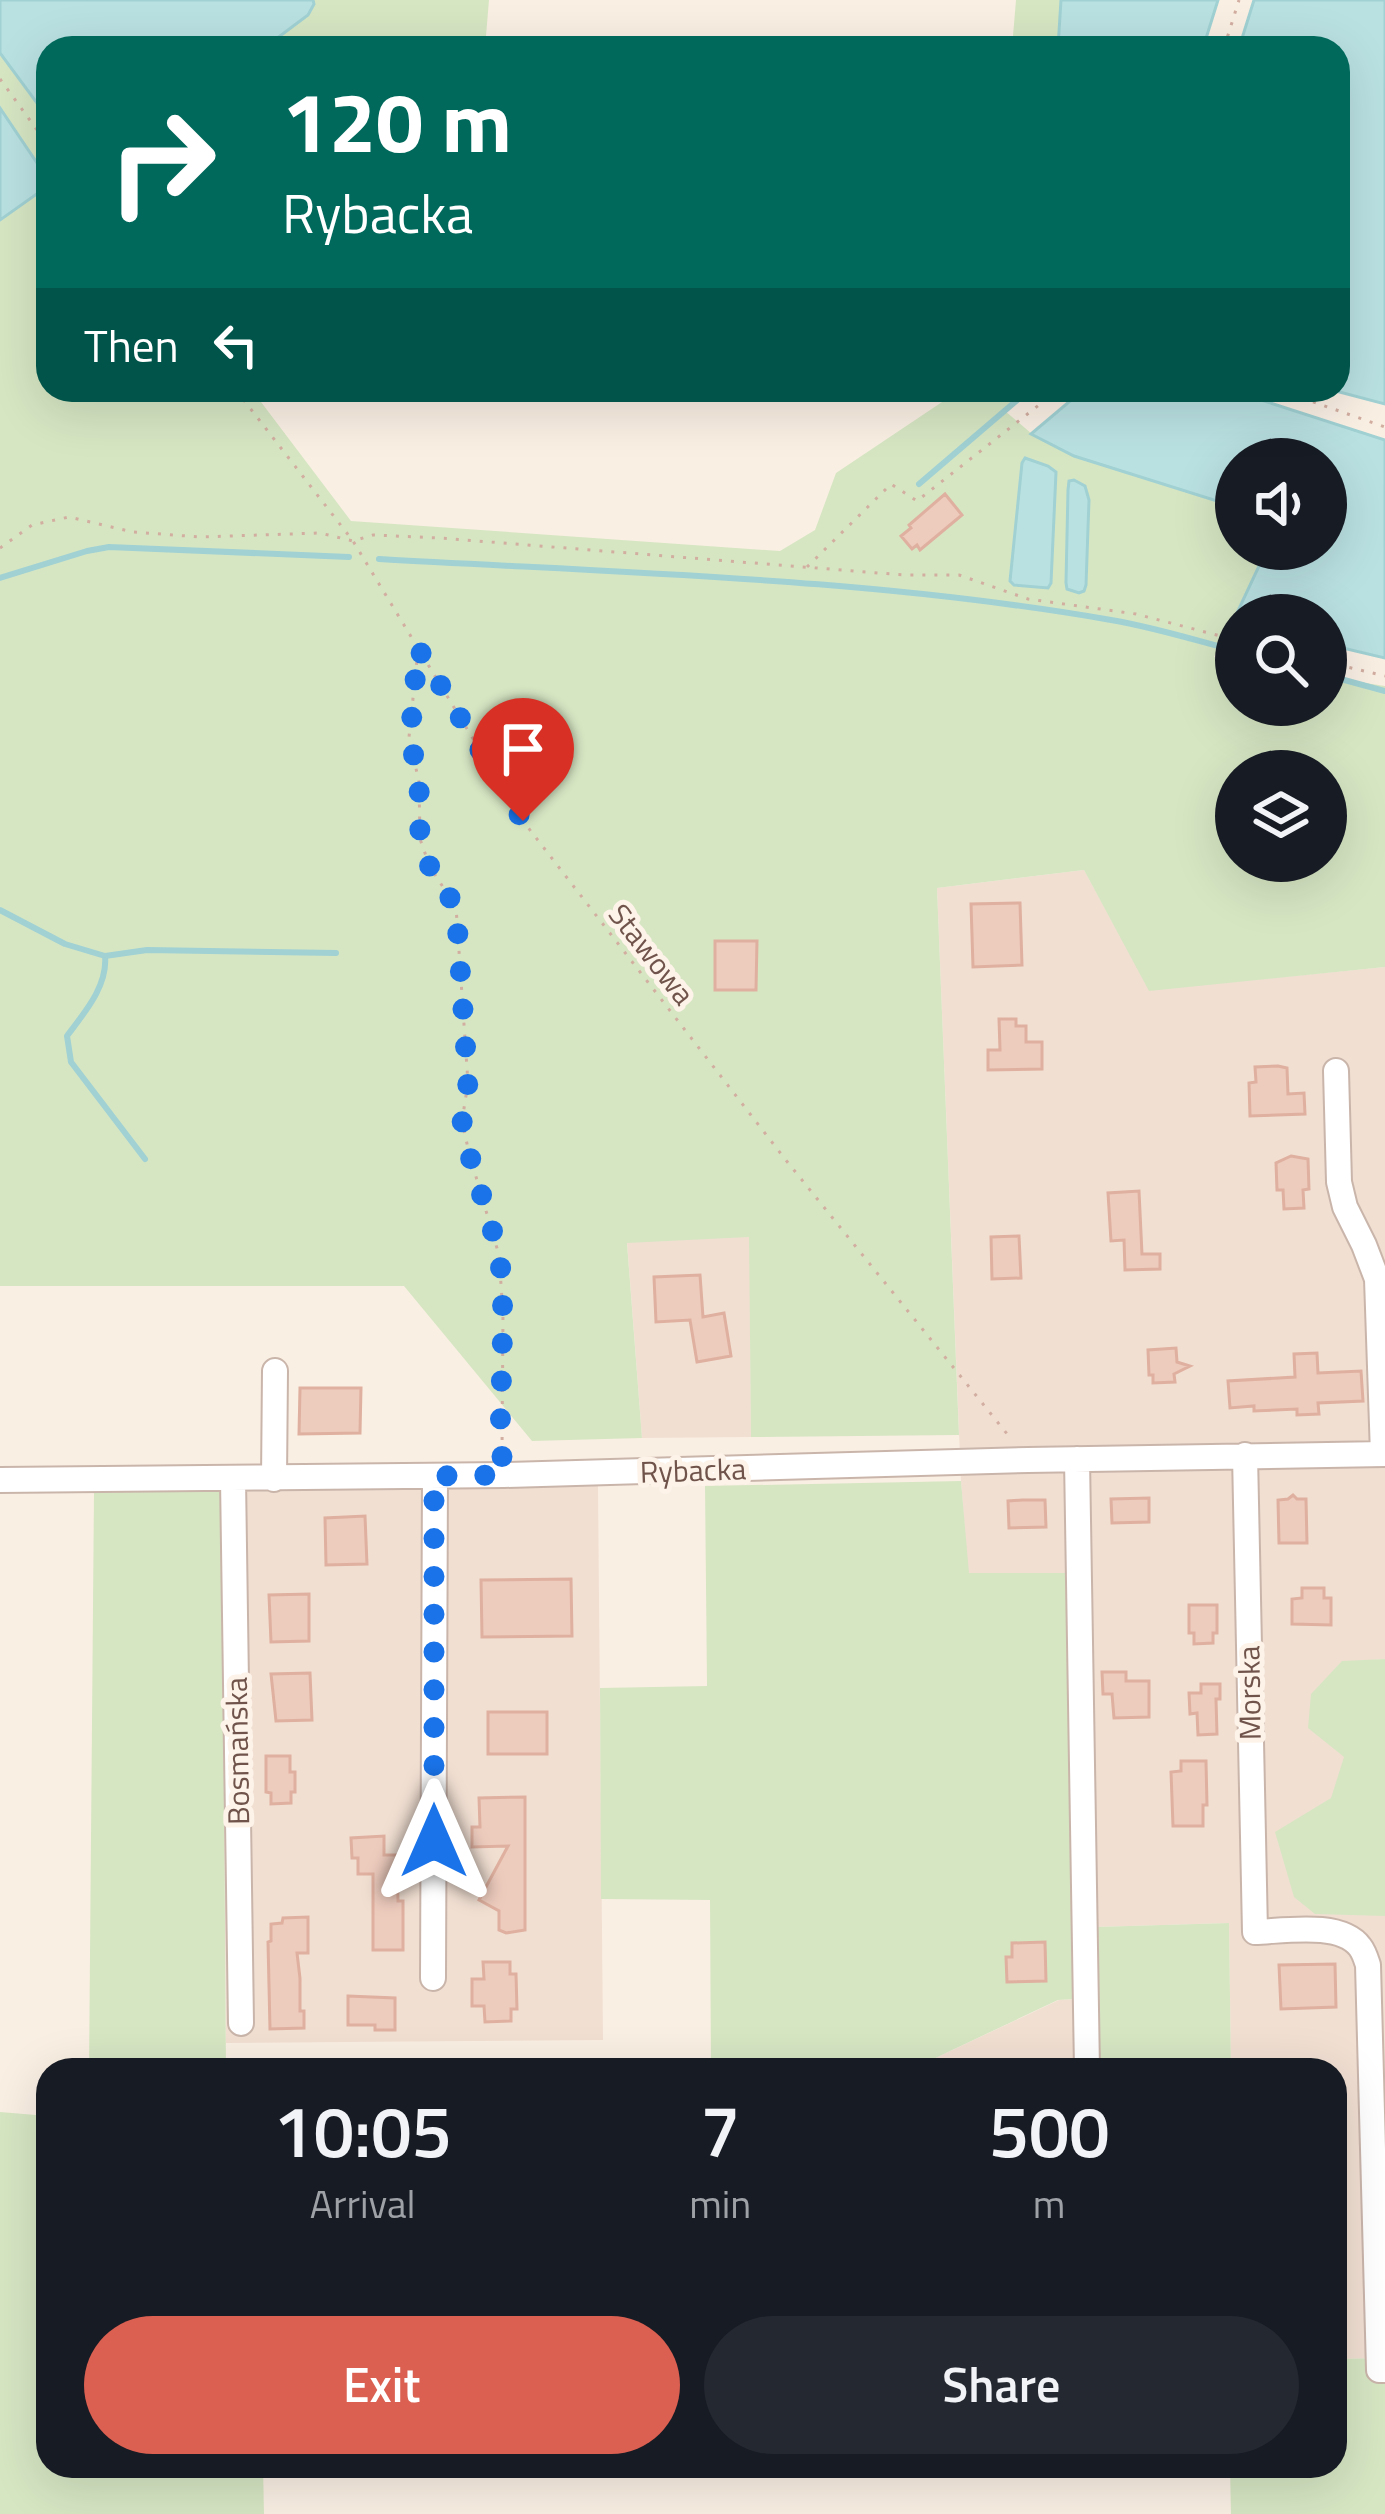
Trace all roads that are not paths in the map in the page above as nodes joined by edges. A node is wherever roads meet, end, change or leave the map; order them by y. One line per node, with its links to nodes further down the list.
1 (1336, 1071): 3 (street)
2 (275, 1371): 7 (street)
3 (1384, 1454): 4 (street, Rybacka)
4 (1245, 1455): 5 (street, Rybacka); 13 (street, Morska)
5 (1077, 1459): 6 (street, Rybacka); 12 (street)
6 (434, 1476): 7 (street, Rybacka); 10 (street)
7 (274, 1478): 8 (street, Rybacka)
8 (233, 1479): 9 (street, Rybacka); 11 (street, Bosmańska)
9 (0, 1480)
10 (433, 1978)
11 (241, 2024)
12 (1087, 2058)
13 (1385, 2370)

